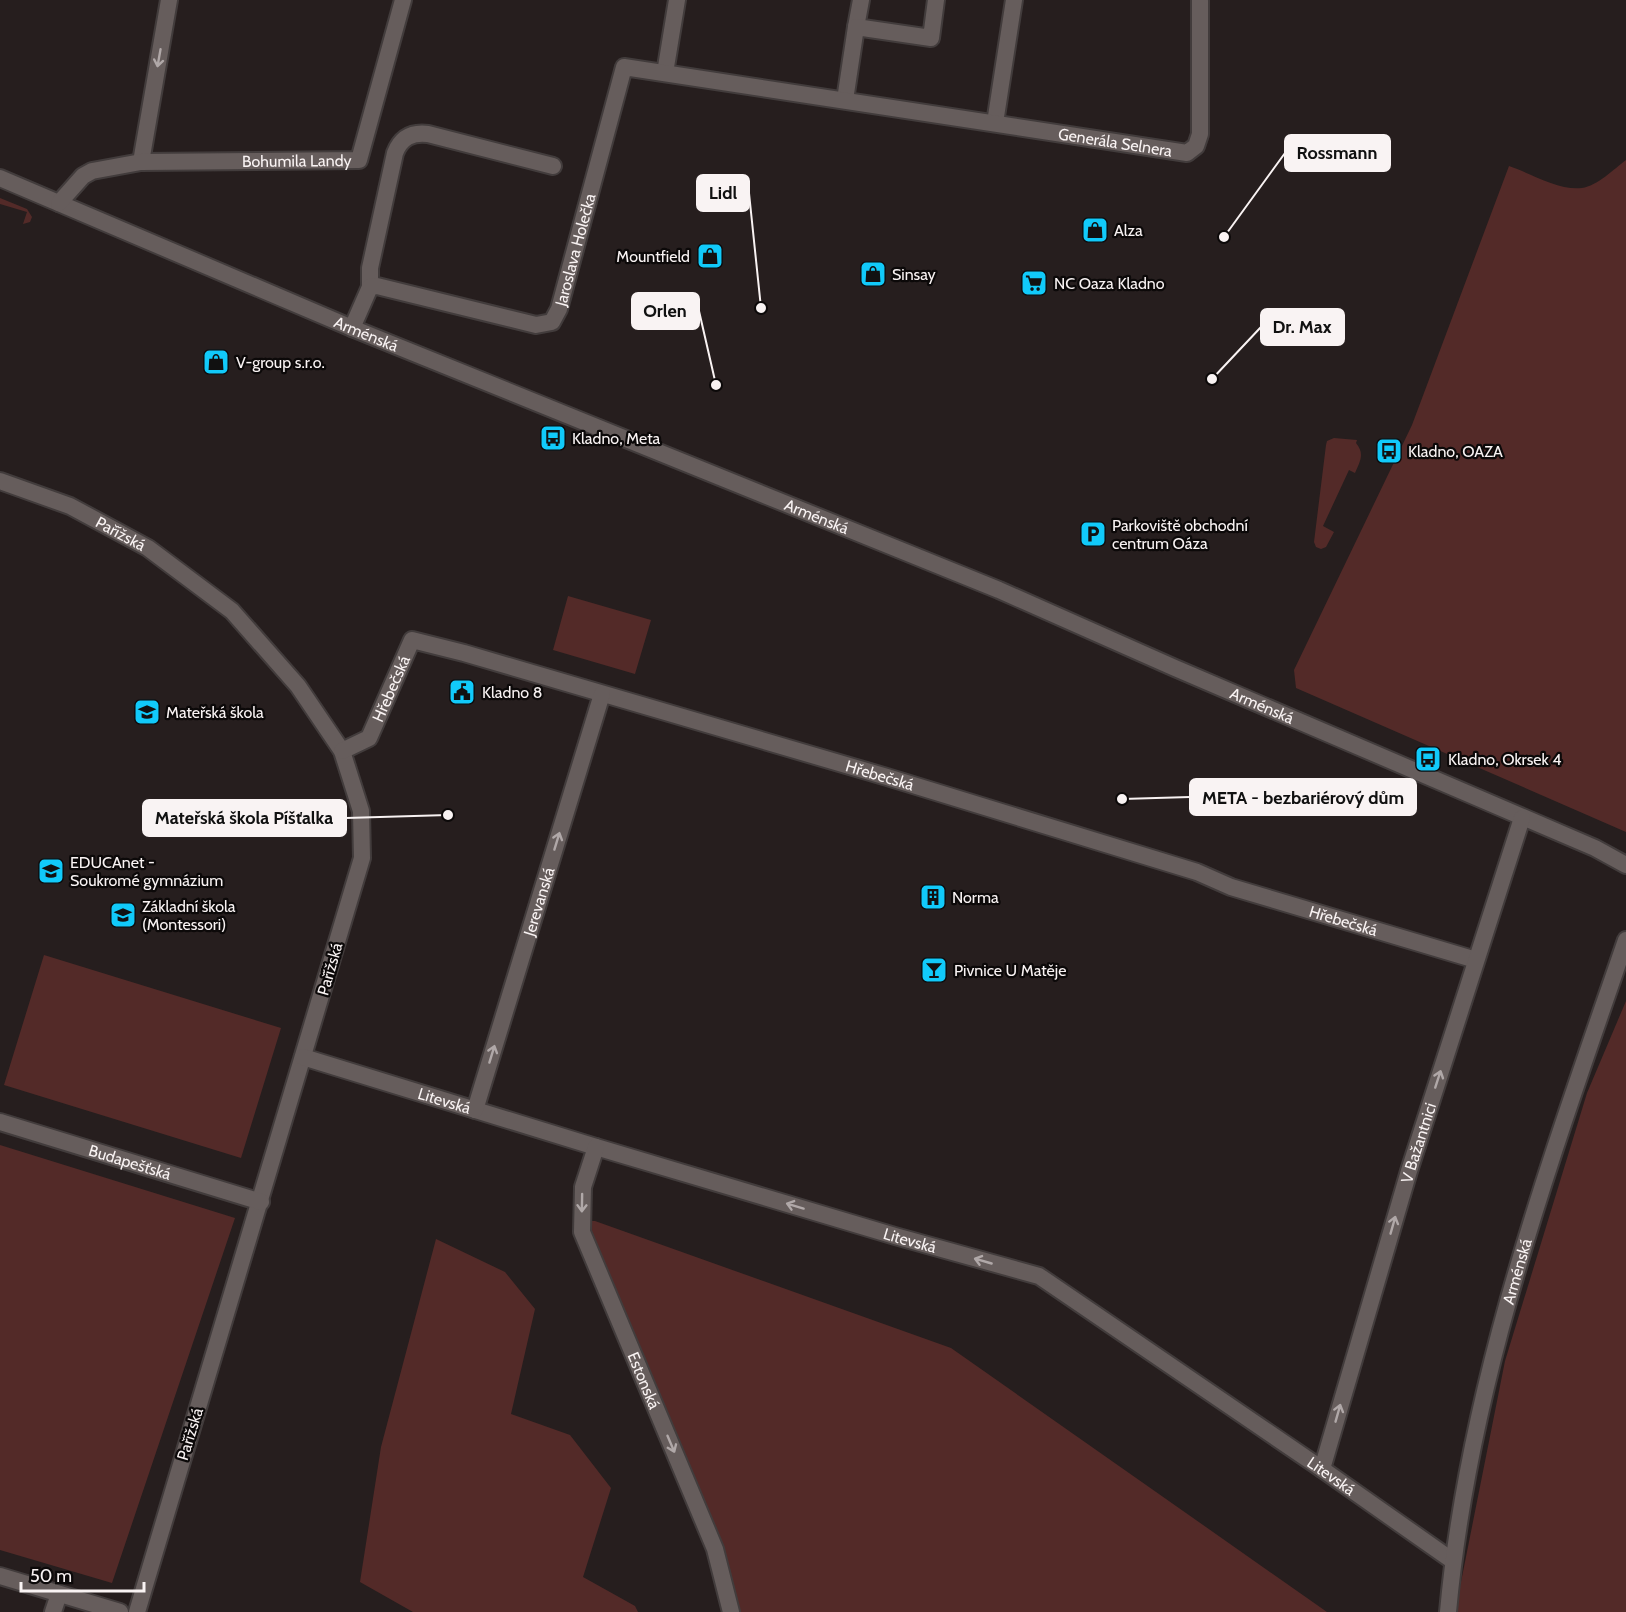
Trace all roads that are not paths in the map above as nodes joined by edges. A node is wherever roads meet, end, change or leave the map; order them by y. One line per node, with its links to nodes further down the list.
1 (169, 0): 13 (street, one-way to 13)
2 (403, 0): 13 (street, Bohumila Landy)
3 (677, 0): 10 (street)
4 (861, 0): 8 (street)
5 (936, 0): 8 (street)
6 (1014, 0): 12 (street)
7 (1200, 1): 12 (street, Generála Selnera)
8 (856, 27): 11 (street)
9 (624, 67): 10 (street, Generála Selnera); 17 (street, Jaroslava Holečka)
10 (665, 73): 11 (street, Generála Selnera)
11 (845, 100): 12 (street, Generála Selnera)
12 (995, 123)
13 (141, 162): 16 (street, Bohumila Landy)
14 (553, 166): 17 (street)
15 (0, 178): 16 (street, Arménská)
16 (59, 203): 18 (street, Arménská)
17 (370, 287): 18 (street)
18 (352, 328): 22 (street, Arménská)
19 (0, 481): 21 (street, Pařížská)
20 (602, 694): 21 (street, Hřebečská); 25 (street, Hřebečská); 27 (street, Jerevanská, one-way to 20)
21 (342, 751): 26 (street, Pařížská)
22 (1522, 818): 23 (street, Arménská); 25 (street, V Bažantnici)
23 (1626, 865)
24 (1626, 940): 32 (street, Arménská)
25 (1476, 960): 31 (street, V Bažantnici, one-way to 25)
26 (303, 1057): 27 (street, Litevská); 30 (street, Pařížská)
27 (475, 1110): 29 (street, Litevská)
28 (0, 1122): 30 (street, Budapešťská)
29 (596, 1147): 31 (street, Litevská, one-way to 29); 38 (street, Estonská, one-way to 38)
30 (261, 1202): 37 (street, Pařížská)
31 (1322, 1469): 32 (street, Litevská)
32 (1453, 1561): 39 (street, Arménská)
33 (0, 1576): 34 (street)
34 (58, 1594): 35 (street); 36 (street)
35 (53, 1612)
36 (120, 1612)
37 (137, 1612)
38 (731, 1612)
39 (1448, 1612)

